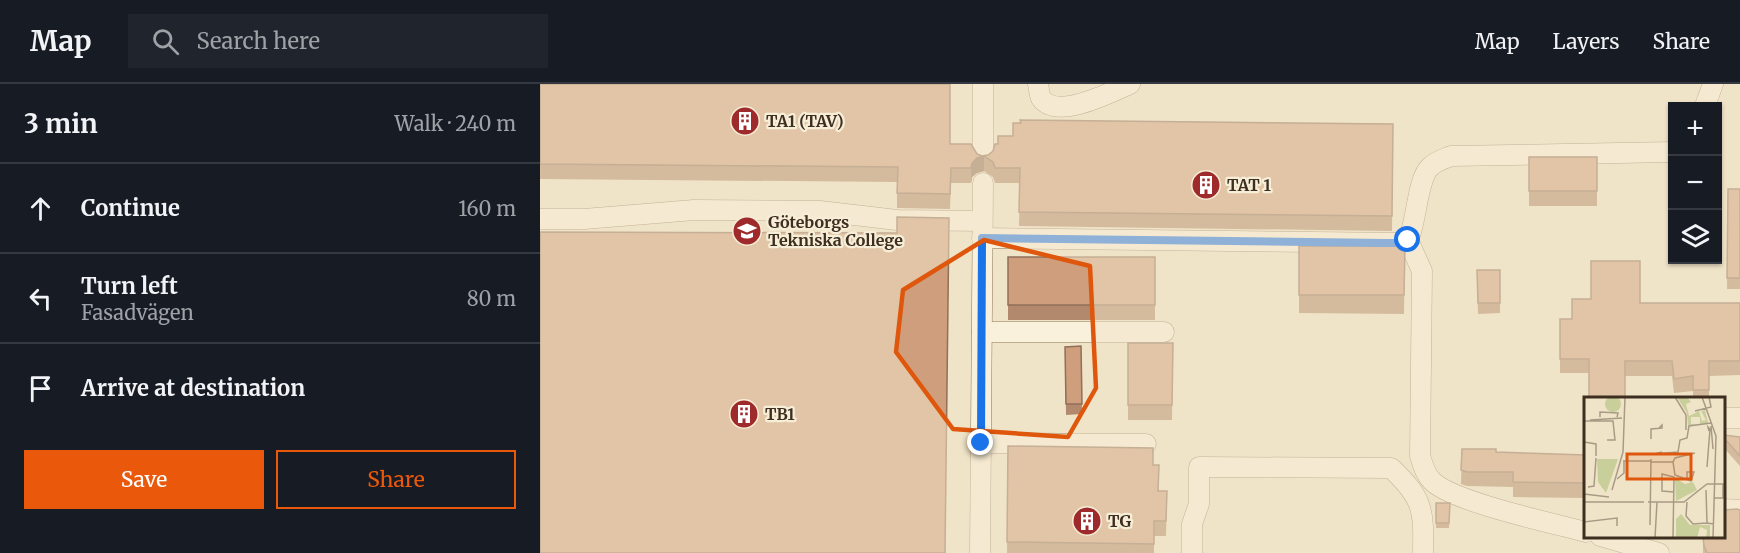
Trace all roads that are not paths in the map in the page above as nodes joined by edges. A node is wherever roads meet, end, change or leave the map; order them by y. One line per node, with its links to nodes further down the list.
1 (983, 84): 7 (street)
2 (1038, 84): 3 (street)
3 (1130, 84)
4 (1713, 84): 5 (street)
5 (1706, 102)
6 (1668, 152): 11 (street)
7 (983, 159)
8 (983, 183): 10 (street)
9 (540, 219): 10 (street)
10 (982, 229): 11 (street); 12 (street)
11 (1408, 240): 18 (street)
12 (982, 332): 13 (street); 14 (street)
13 (1164, 332)
14 (981, 443): 15 (street); 21 (street)
15 (1146, 444)
16 (1725, 509): 17 (street)
17 (1740, 510)
18 (1584, 531)
19 (1604, 538): 24 (street)
20 (1668, 538): 24 (street)
21 (980, 553)
22 (1192, 553): 23 (street)
23 (1424, 553)
24 (1660, 553)

